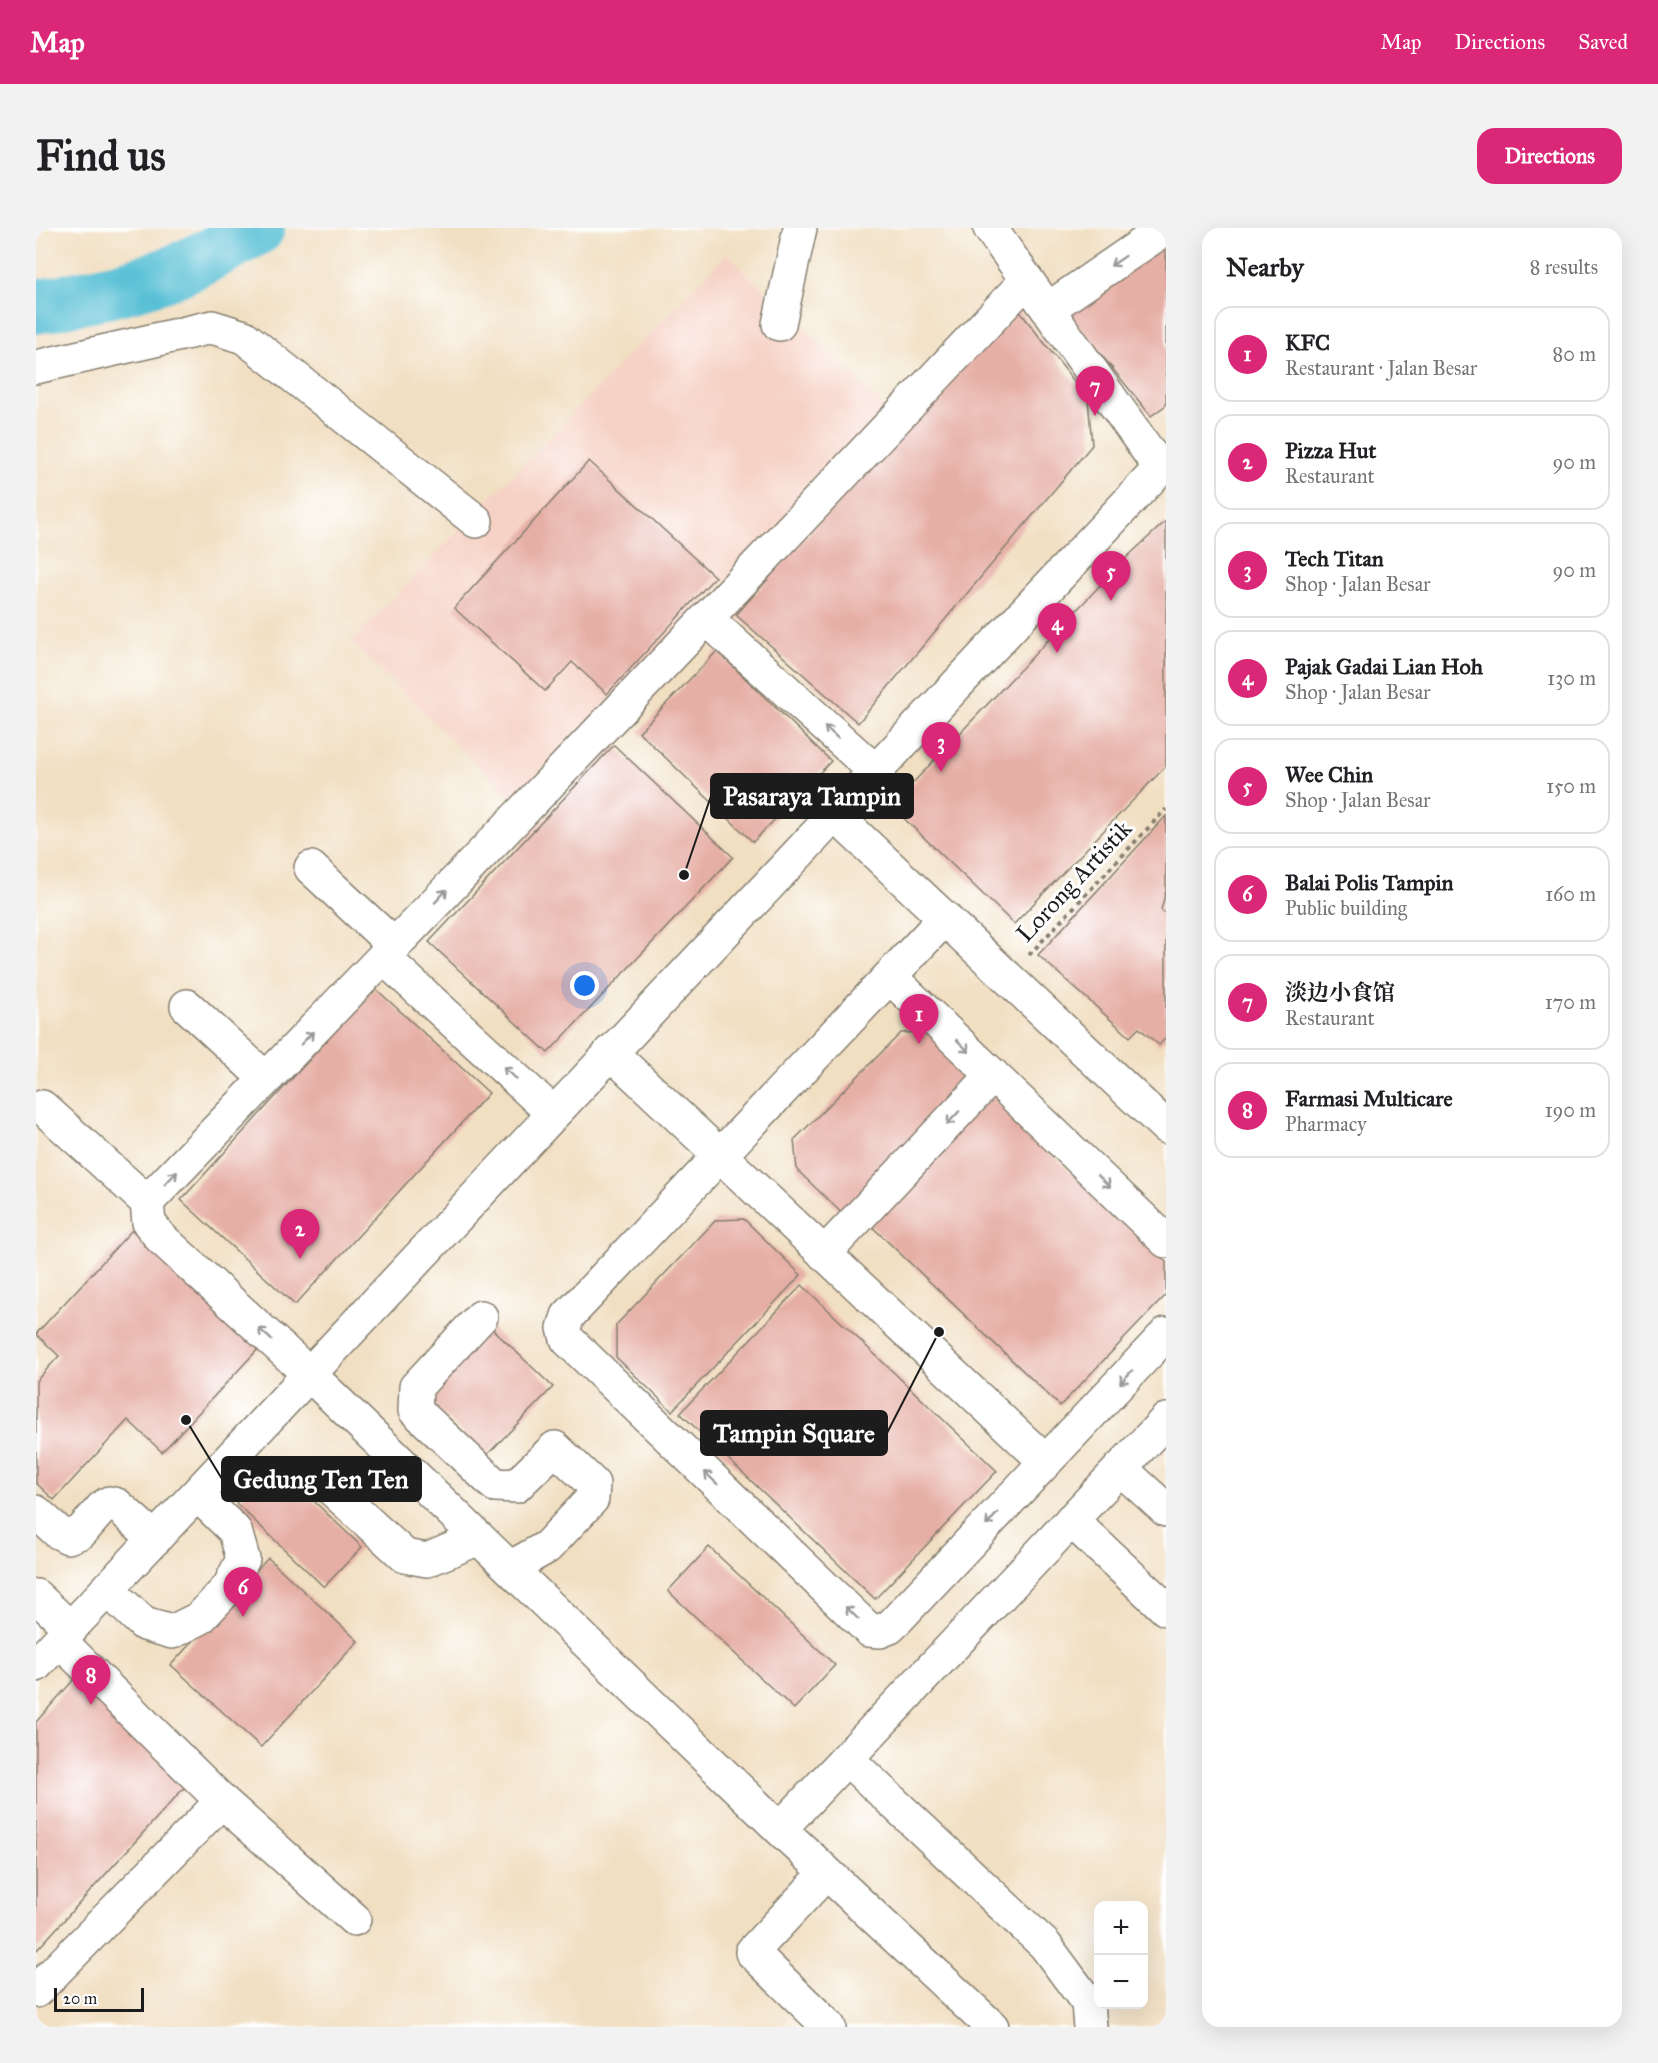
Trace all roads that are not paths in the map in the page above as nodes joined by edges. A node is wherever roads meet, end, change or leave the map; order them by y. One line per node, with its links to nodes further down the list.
1 (800, 228): 6 (street)
2 (990, 228): 4 (street)
3 (1166, 228): 5 (street, one-way to 5)
4 (1027, 280): 5 (street); 10 (street)
5 (1048, 309): 8 (street)
6 (779, 324)
7 (36, 367): 9 (street)
8 (1163, 465): 11 (street)
9 (476, 521)
10 (707, 619): 11 (street, one-way to 10); 15 (street, one-way to 10)
11 (875, 771): 12 (street)
12 (834, 814): 14 (street); 18 (street)
13 (311, 868): 15 (street)
14 (945, 918): 16 (street); 23 (street)
15 (390, 952): 20 (street, one-way to 15); 22 (street, one-way to 15)
16 (890, 977): 19 (street, one-way to 19); 24 (street)
17 (187, 1006): 20 (street)
18 (610, 1052): 22 (street); 24 (street)
19 (993, 1075): 26 (street, one-way to 26); 27 (street, one-way to 27)
20 (266, 1079): 25 (street, one-way to 20)
21 (42, 1107): 25 (street)
22 (553, 1113): 30 (street)
23 (1166, 1127)
24 (719, 1155): 27 (street); 32 (street, one-way to 24)
25 (147, 1202): 30 (street, one-way to 25)
26 (1166, 1241)
27 (824, 1254): 32 (street)
28 (482, 1317): 41 (street)
29 (1166, 1334): 32 (street, one-way to 32)
30 (308, 1373): 35 (street); 39 (street)
31 (1166, 1420): 33 (street)
32 (1046, 1462)
33 (1120, 1468): 36 (street); 38 (street)
34 (322, 1480): 39 (street)
35 (197, 1494): 40 (street); 42 (street)
36 (1166, 1510)
37 (36, 1512): 40 (street)
38 (1071, 1520): 44 (street); 47 (street)
39 (479, 1538): 41 (street)
40 (155, 1539): 42 (street)
41 (510, 1568): 49 (street)
42 (108, 1590): 45 (street)
43 (36, 1596): 45 (street)
44 (1166, 1609)
45 (65, 1635): 46 (street); 48 (street)
46 (36, 1665)
47 (846, 1758): 49 (street); 55 (street)
48 (222, 1801): 51 (street); 52 (street)
49 (780, 1829): 50 (street)
50 (826, 1873): 53 (street); 54 (street)
51 (354, 1919)
52 (36, 1991)
53 (829, 2027)
54 (992, 2027)
55 (1090, 2027)

